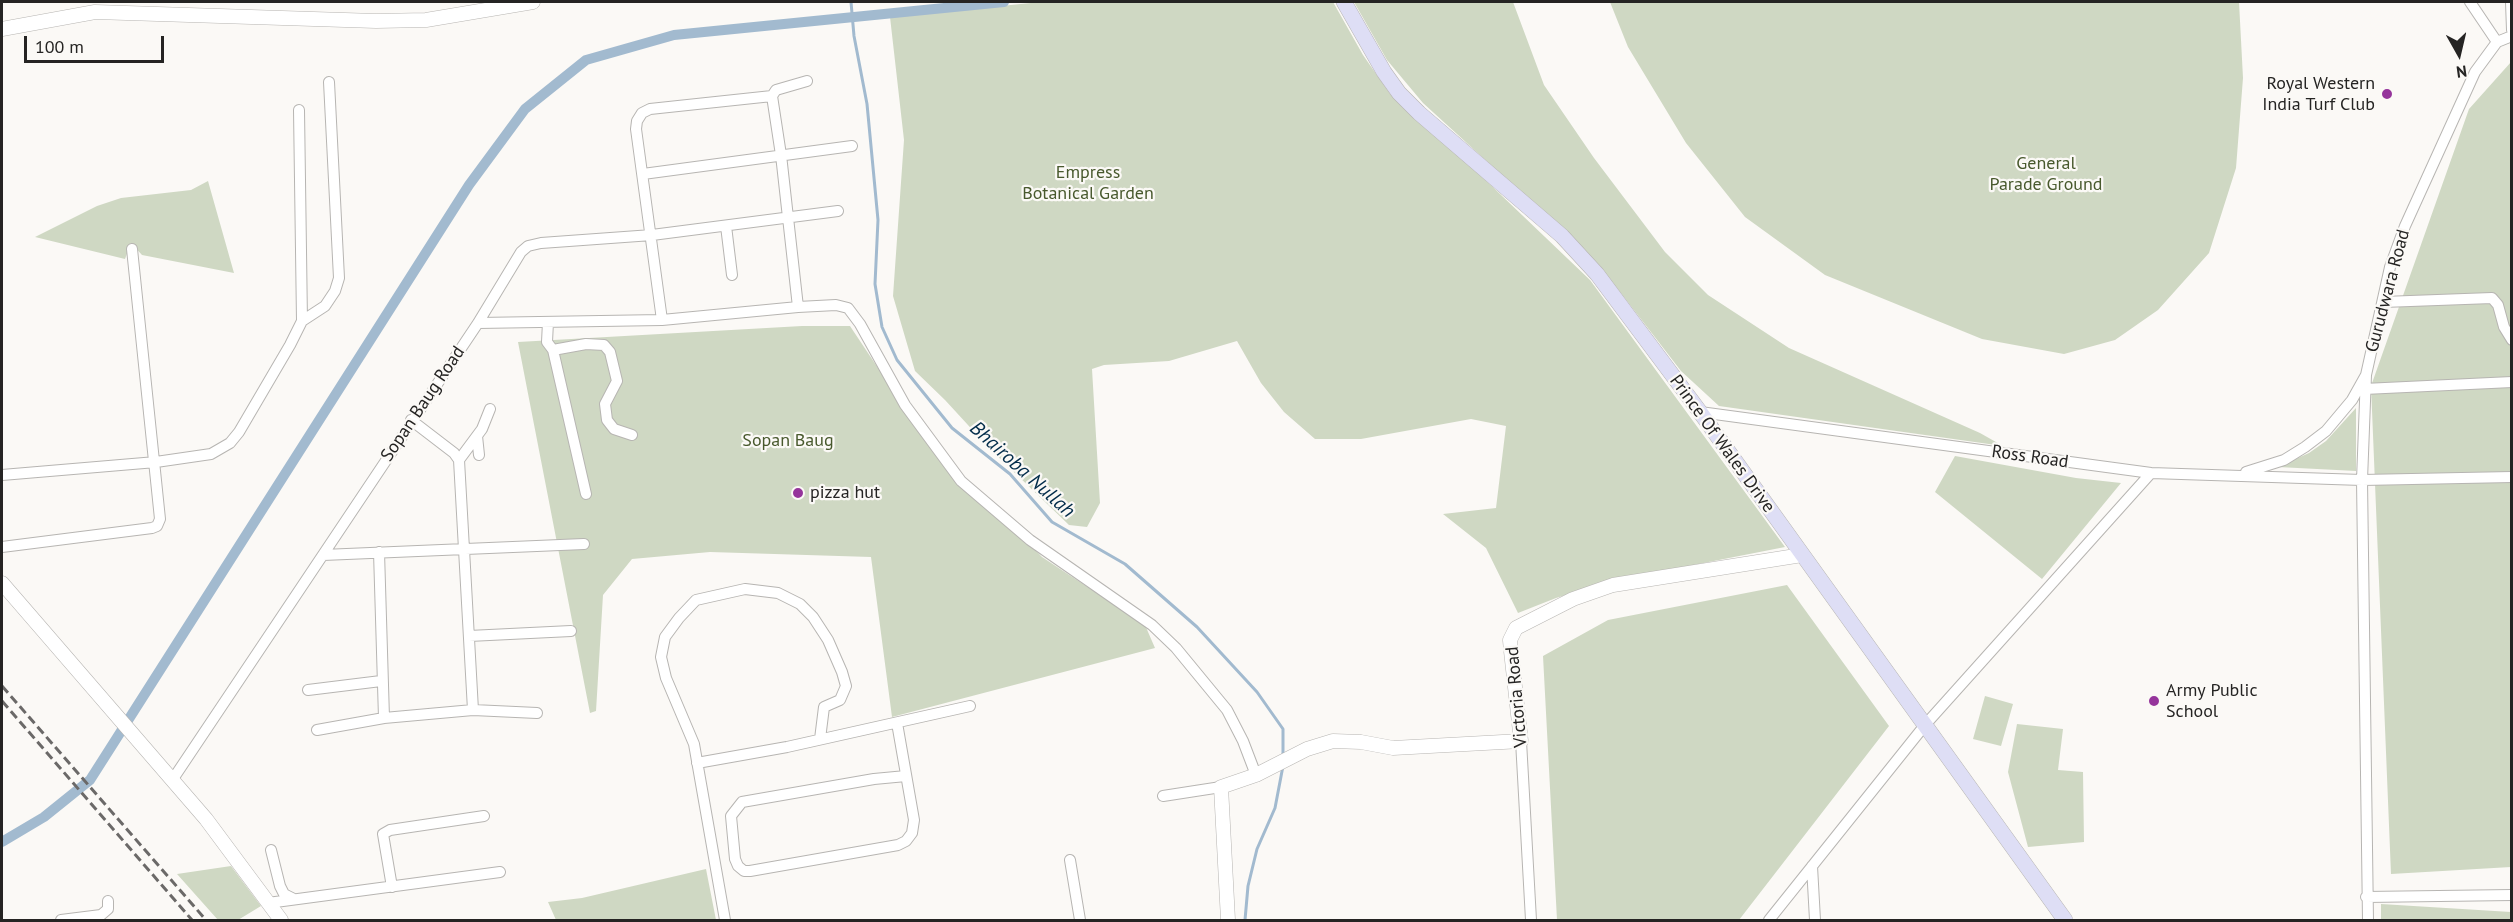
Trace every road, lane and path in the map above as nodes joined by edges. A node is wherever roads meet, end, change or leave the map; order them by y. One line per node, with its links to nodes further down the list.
1 (533, 2): 5 (street)
2 (1344, 2): 34 (main road, Prince Of Wales Drive)
3 (2470, 2): 8 (street)
4 (2511, 2): 6 (street)
5 (2, 29)
6 (2511, 30)
7 (2511, 36): 8 (street, Gurudwara Road)
8 (2497, 42): 22 (street, Gurudwara Road)
9 (807, 81): 11 (street)
10 (329, 82): 25 (street)
11 (772, 96): 14 (street); 15 (street)
12 (299, 110): 25 (street)
13 (852, 146): 14 (street)
14 (781, 155): 15 (street); 17 (street)
15 (643, 174): 19 (street)
16 (838, 211): 17 (street, Sopan Baug Road)
17 (788, 218): 18 (street, Sopan Baug Road); 23 (street)
18 (726, 226): 19 (street, Sopan Baug Road); 21 (street)
19 (652, 235): 24 (street); 27 (street, Sopan Baug Road)
20 (132, 249): 40 (street)
21 (732, 275)
22 (2383, 302): 28 (street); 30 (street, Gurudwara Road)
23 (798, 307): 24 (street); 68 (street)
24 (662, 320): 26 (street)
25 (302, 321): 40 (street)
26 (548, 322): 27 (street); 29 (street)
27 (478, 323): 35 (street, Sopan Baug Road)
28 (2511, 340)
29 (553, 350): 36 (street); 46 (street)
30 (2366, 375): 32 (street); 43 (street, Gurudwara Road)
31 (2511, 382): 32 (street)
32 (2364, 389): 45 (street)
33 (490, 410): 37 (street)
34 (1700, 412): 41 (street, Ross Road); 52 (main road, Prince Of Wales Drive)
35 (411, 420): 39 (street); 51 (street, Sopan Baug Road)
36 (632, 435)
37 (477, 436): 38 (street); 39 (street)
38 (479, 455)
39 (459, 460): 49 (street)
40 (156, 462): 42 (street); 48 (street)
41 (2151, 473): 43 (street, Ross Road); 63 (street)
42 (2, 475)
43 (2240, 475): 45 (street, Ross Road)
44 (2511, 477): 45 (street, Ross Road)
45 (2362, 480): 82 (street)
46 (586, 494)
47 (584, 544): 49 (street)
48 (2, 547)
49 (466, 548): 50 (street); 55 (street)
50 (379, 552): 51 (street); 56 (street)
51 (322, 555): 70 (street, Sopan Baug Road)
52 (1802, 555): 63 (main road, Prince Of Wales Drive); 66 (street, Victoria Road)
53 (2, 583): 70 (street)
54 (571, 632): 55 (street)
55 (469, 636): 59 (street)
56 (381, 681): 57 (street); 61 (street)
57 (308, 690)
58 (970, 706): 62 (street)
59 (473, 710): 60 (street); 61 (street)
60 (537, 713)
61 (384, 718): 64 (street)
62 (897, 723): 65 (street); 69 (street)
63 (1925, 725): 78 (street); 94 (main road, Prince Of Wales Drive)
64 (317, 730)
65 (819, 739): 67 (street); 67 (street)
66 (1521, 741): 68 (street); 91 (street, Victoria Road)
67 (697, 763): 75 (street)
68 (1261, 772): 71 (street)
69 (906, 776): 74 (street); 74 (street)
70 (173, 779): 85 (street)
71 (1221, 787): 72 (street); 90 (street)
72 (1163, 796)
73 (484, 816): 80 (street)
74 (733, 842): 75 (street)
75 (713, 845): 88 (street)
76 (271, 850): 83 (street)
77 (1070, 860): 89 (street)
78 (1812, 867): 92 (street); 93 (street)
79 (500, 872): 80 (street)
80 (392, 887): 83 (street)
81 (2511, 895): 82 (street)
82 (2366, 897): 95 (street)
83 (294, 899): 85 (street)
84 (108, 901): 86 (street)
85 (268, 903): 87 (street)
86 (61, 921)
87 (281, 921)
88 (725, 921)
89 (1080, 921)
90 (1228, 921)
91 (1531, 921)
92 (1769, 921)
93 (1815, 921)
94 (2065, 921)
95 (2368, 921)

